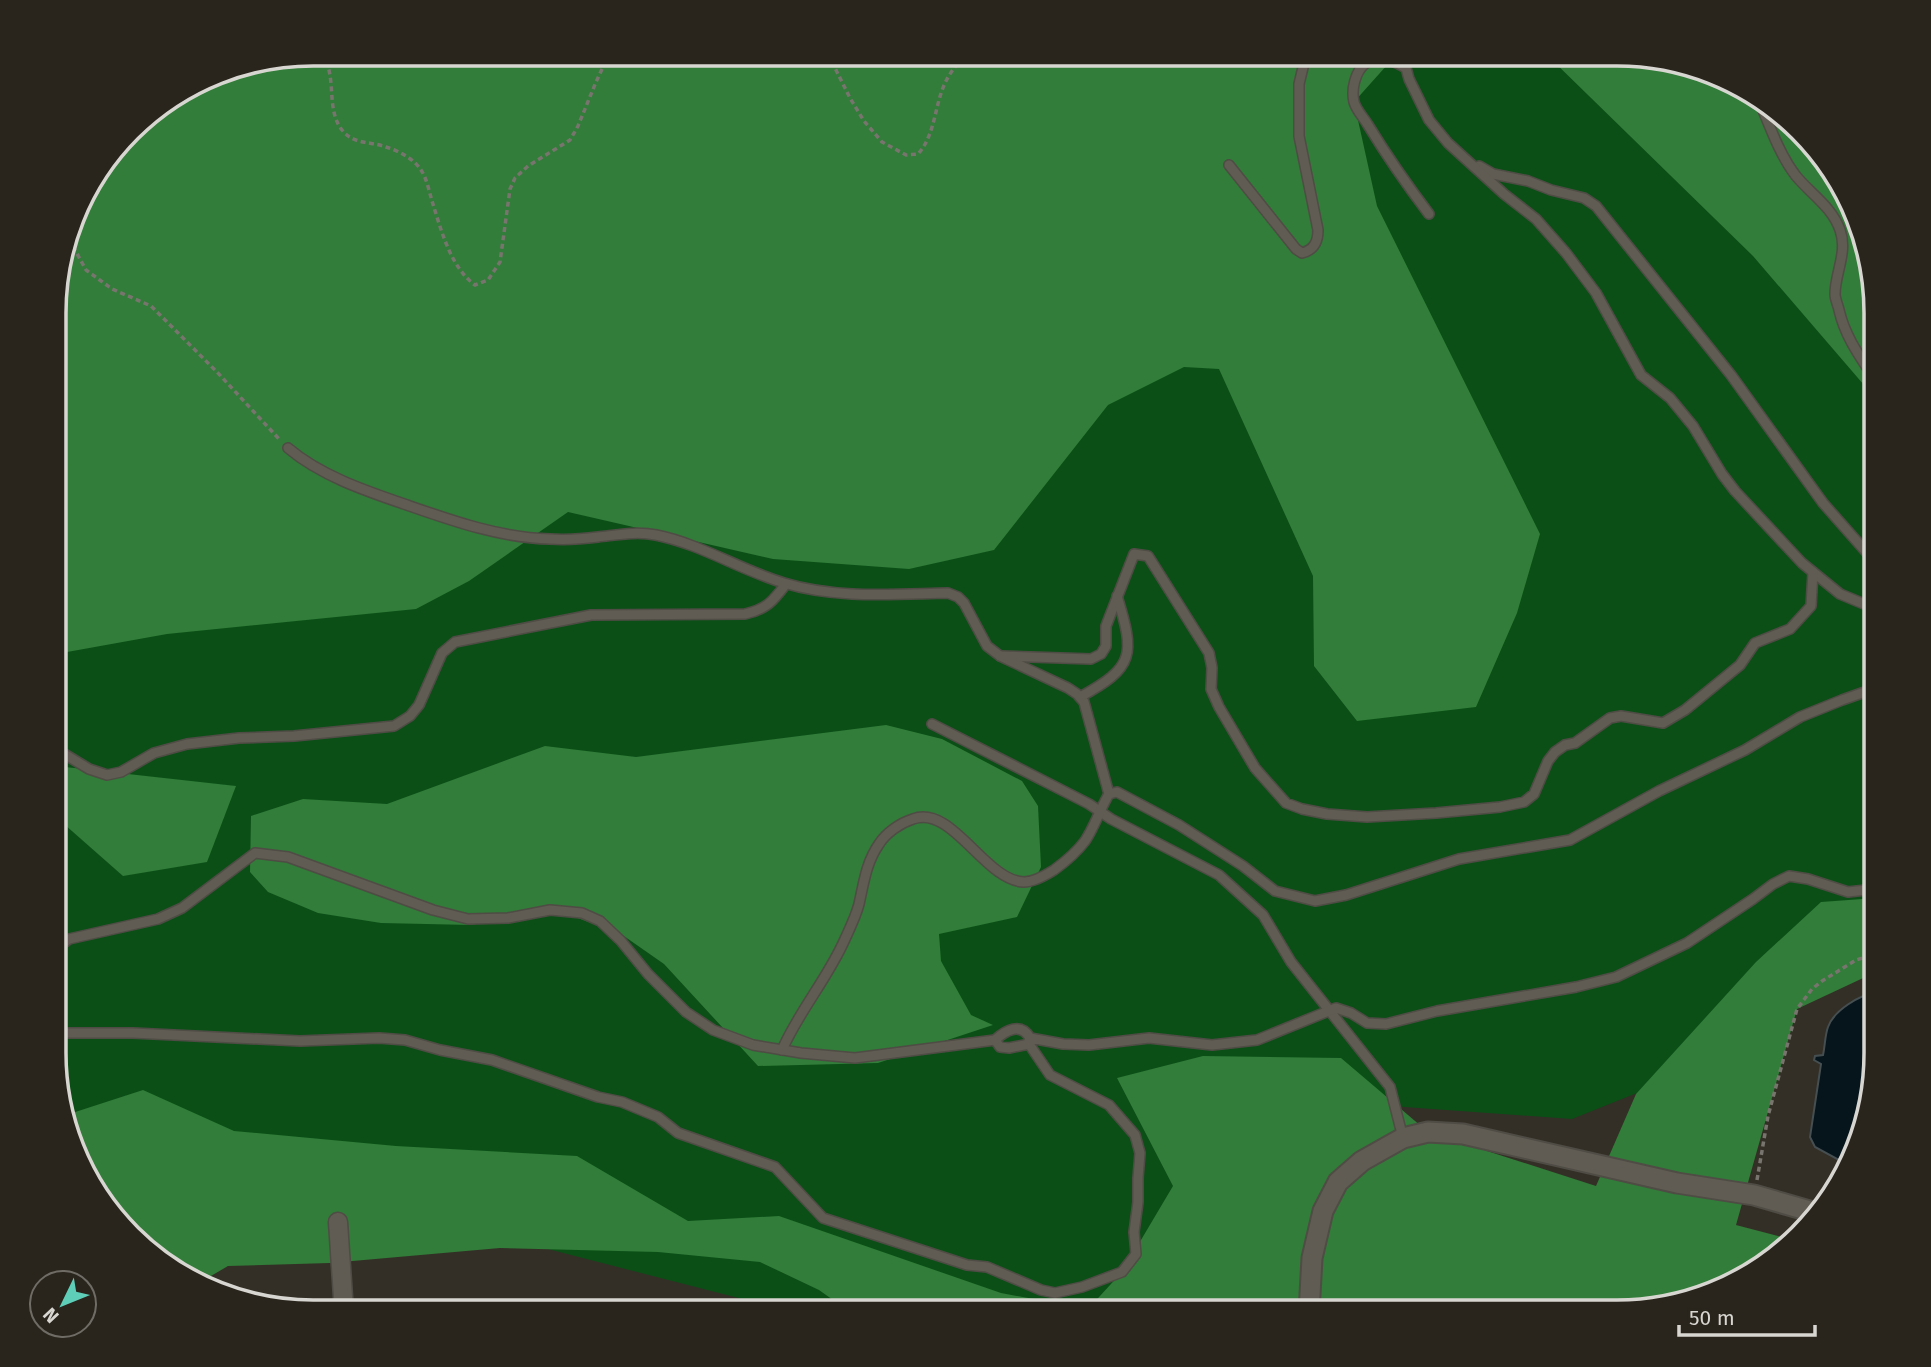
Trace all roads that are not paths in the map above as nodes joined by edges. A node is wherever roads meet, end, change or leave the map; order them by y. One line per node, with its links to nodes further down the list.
1 (1303, 67): 5 (lane)
2 (1362, 67): 7 (lane)
3 (1404, 67): 6 (lane)
4 (1765, 116): 8 (lane)
5 (1229, 164)
6 (1473, 166): 10 (lane); 11 (lane)
7 (1429, 214)
8 (1864, 363)
9 (288, 448): 12 (lane)
10 (1864, 549)
11 (1813, 572): 13 (lane); 14 (lane)
12 (786, 584): 15 (lane); 19 (lane)
13 (1117, 596): 15 (lane); 17 (lane)
14 (1864, 605)
15 (1000, 656): 17 (lane)
16 (1864, 692): 20 (lane)
17 (1080, 697): 20 (lane)
18 (932, 724): 21 (lane)
19 (67, 755)
20 (1109, 794): 21 (lane)
21 (1100, 812): 24 (lane); 28 (lane)
22 (1864, 890): 24 (lane)
23 (67, 941): 28 (lane)
24 (1329, 1010): 27 (lane); 29 (lane)
25 (67, 1033): 27 (lane)
26 (995, 1040): 27 (lane); 27 (lane); 28 (lane)
27 (1029, 1041)
28 (782, 1050)
29 (1403, 1138): 30 (street); 33 (street)
30 (1808, 1210)
31 (338, 1222): 32 (street)
32 (343, 1300)
33 (1309, 1300)

